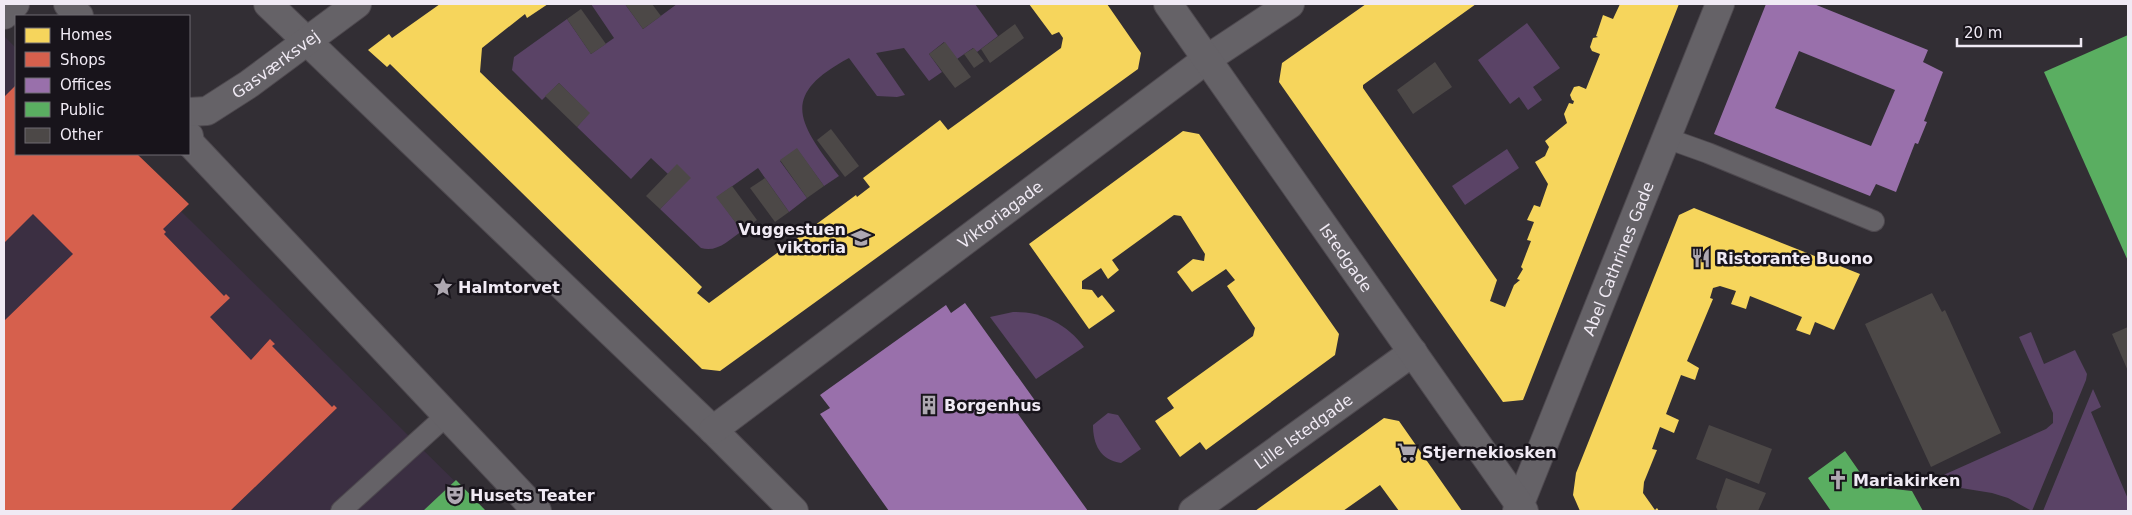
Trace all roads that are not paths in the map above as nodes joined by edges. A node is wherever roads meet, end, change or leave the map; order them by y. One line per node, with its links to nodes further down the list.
1 (15, 4): 8 (street)
2 (68, 4): 9 (street)
3 (268, 4): 10 (street)
4 (357, 4): 10 (street, Gasværksvej)
5 (1168, 4): 11 (street, Istedgade)
6 (1290, 4): 11 (street, Viktoriagade)
7 (1720, 4): 13 (street, Abel Cathrines Gade)
8 (4, 15)
9 (78, 15)
10 (308, 41): 12 (street, Gasværksvej); 18 (street)
11 (1207, 59): 16 (street, Istedgade); 18 (street, Viktoriagade)
12 (190, 112)
13 (1666, 138): 15 (lane); 19 (street, Abel Cathrines Gade)
14 (190, 143): 17 (street)
15 (1874, 221)
16 (1412, 352): 19 (street, Istedgade); 23 (street, Lille Istedgade)
17 (447, 415): 20 (lane); 21 (street)
18 (713, 430): 22 (street)
19 (1520, 509)
20 (341, 511)
21 (537, 511)
22 (794, 511)
23 (1193, 511)

